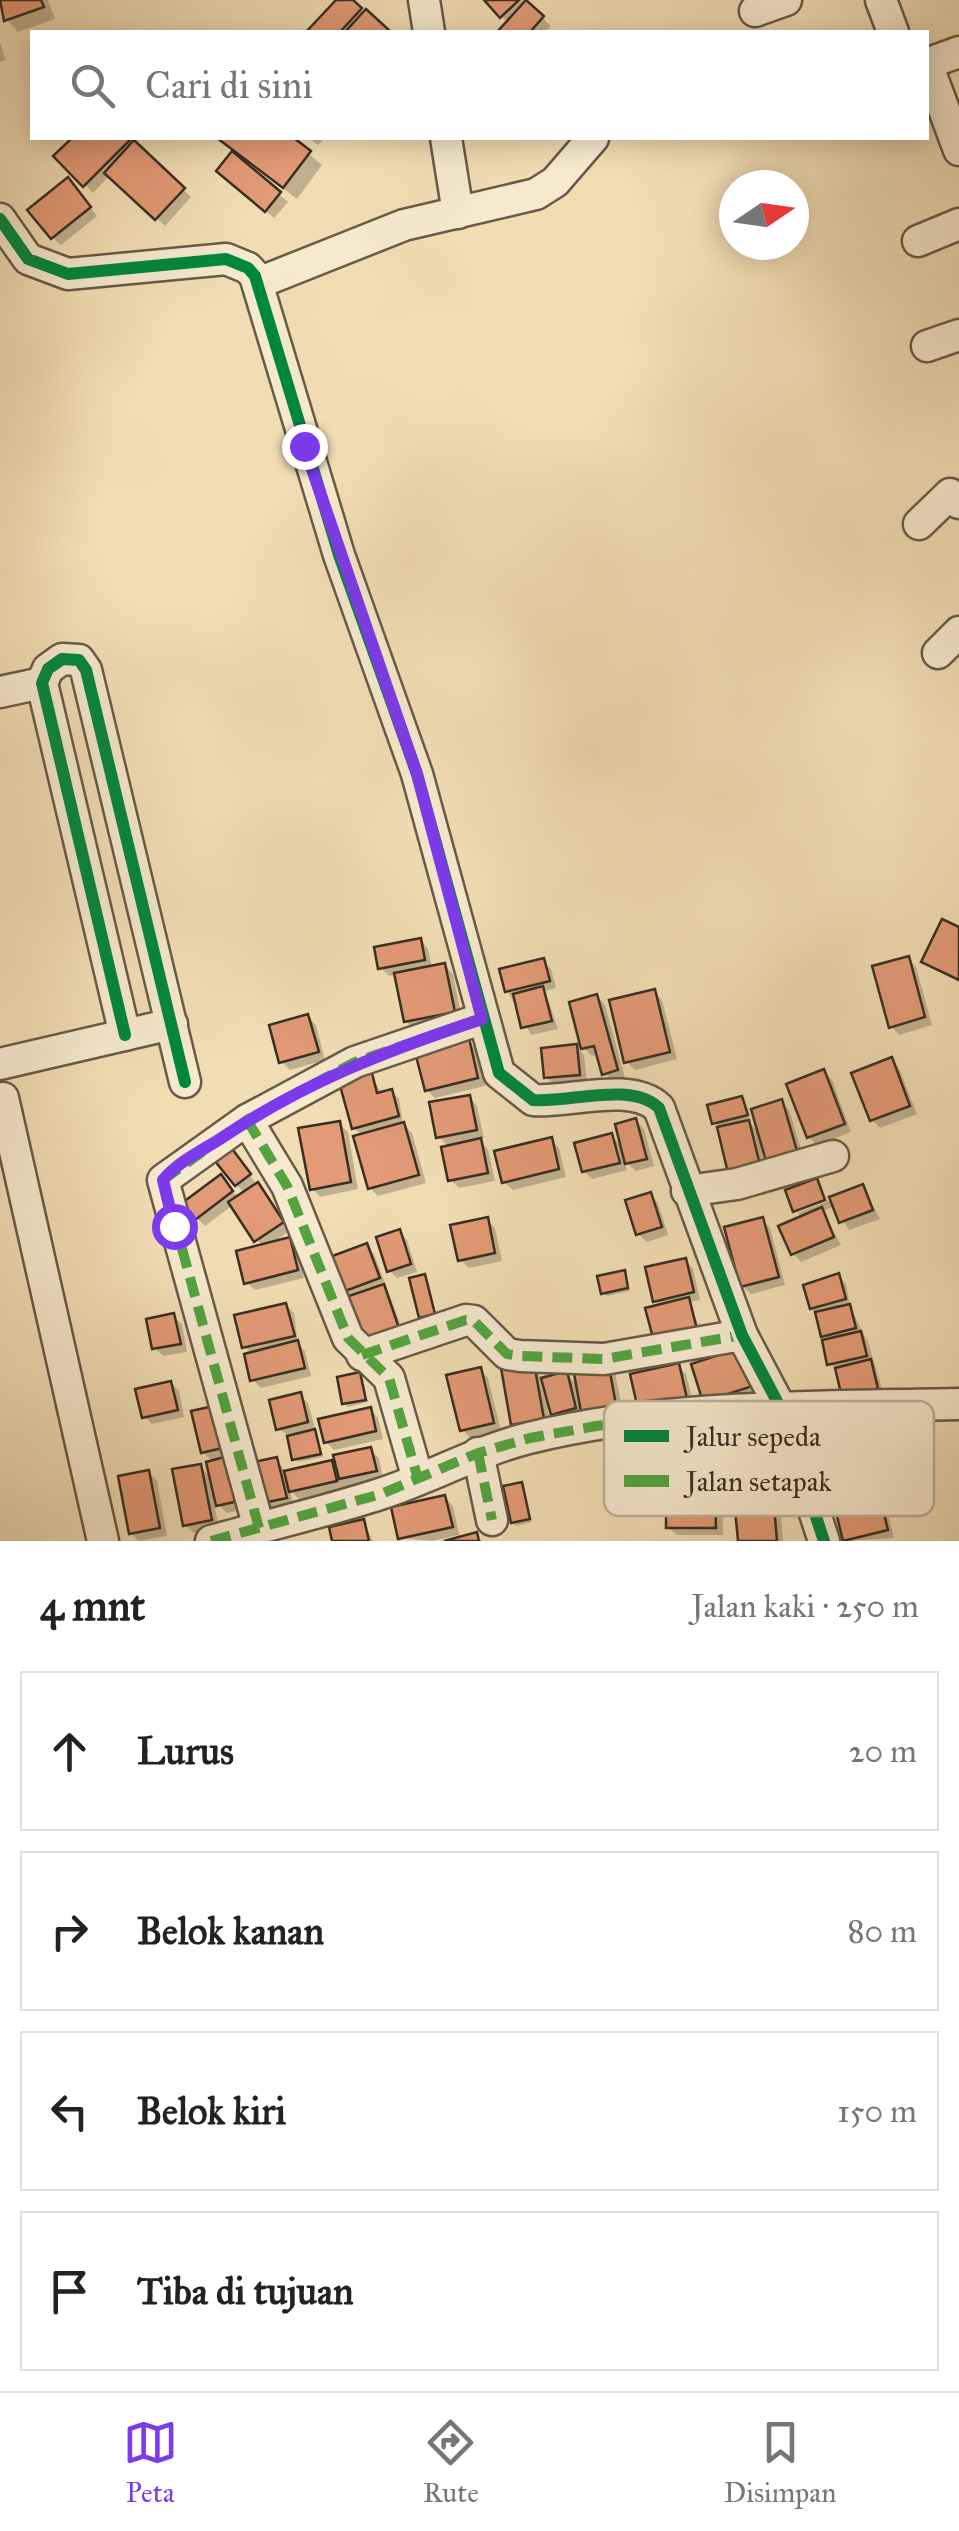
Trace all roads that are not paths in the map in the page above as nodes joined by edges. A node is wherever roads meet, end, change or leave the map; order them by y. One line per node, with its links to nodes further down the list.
1 (424, 0): 5 (street)
2 (786, 0): 4 (street)
3 (880, 0): 6 (street)
4 (755, 12)
5 (429, 30)
6 (891, 30)
7 (959, 52): 8 (street)
8 (929, 63)
9 (929, 69): 12 (street)
10 (446, 140): 13 (street)
11 (592, 140): 13 (street)
12 (959, 150)
13 (458, 212): 17 (street)
14 (0, 219): 17 (street)
15 (959, 224): 16 (street)
16 (918, 241)
17 (258, 283): 24 (street)
18 (959, 335): 19 (street)
19 (926, 346)
20 (959, 503): 21 (street)
21 (919, 524)
22 (42, 683): 23 (street); 25 (street); 26 (street)
23 (0, 692)
24 (482, 1019): 30 (street); 32 (street)
25 (172, 1024): 26 (street); 28 (street)
26 (125, 1035): 27 (street)
27 (0, 1063)
28 (185, 1082)
29 (10, 1096): 44 (street)
30 (247, 1120): 34 (street); 43 (street)
31 (833, 1156): 32 (street)
32 (686, 1190): 33 (street)
33 (742, 1336): 34 (street); 35 (street)
34 (362, 1355): 40 (street)
35 (777, 1401)
36 (934, 1404): 37 (street)
37 (959, 1404)
38 (604, 1425): 39 (street)
39 (478, 1454): 40 (street); 42 (street)
40 (418, 1479): 43 (street)
41 (816, 1516): 46 (street)
42 (492, 1520)
43 (259, 1528): 45 (street)
44 (103, 1541)
45 (212, 1541)
46 (824, 1541)

